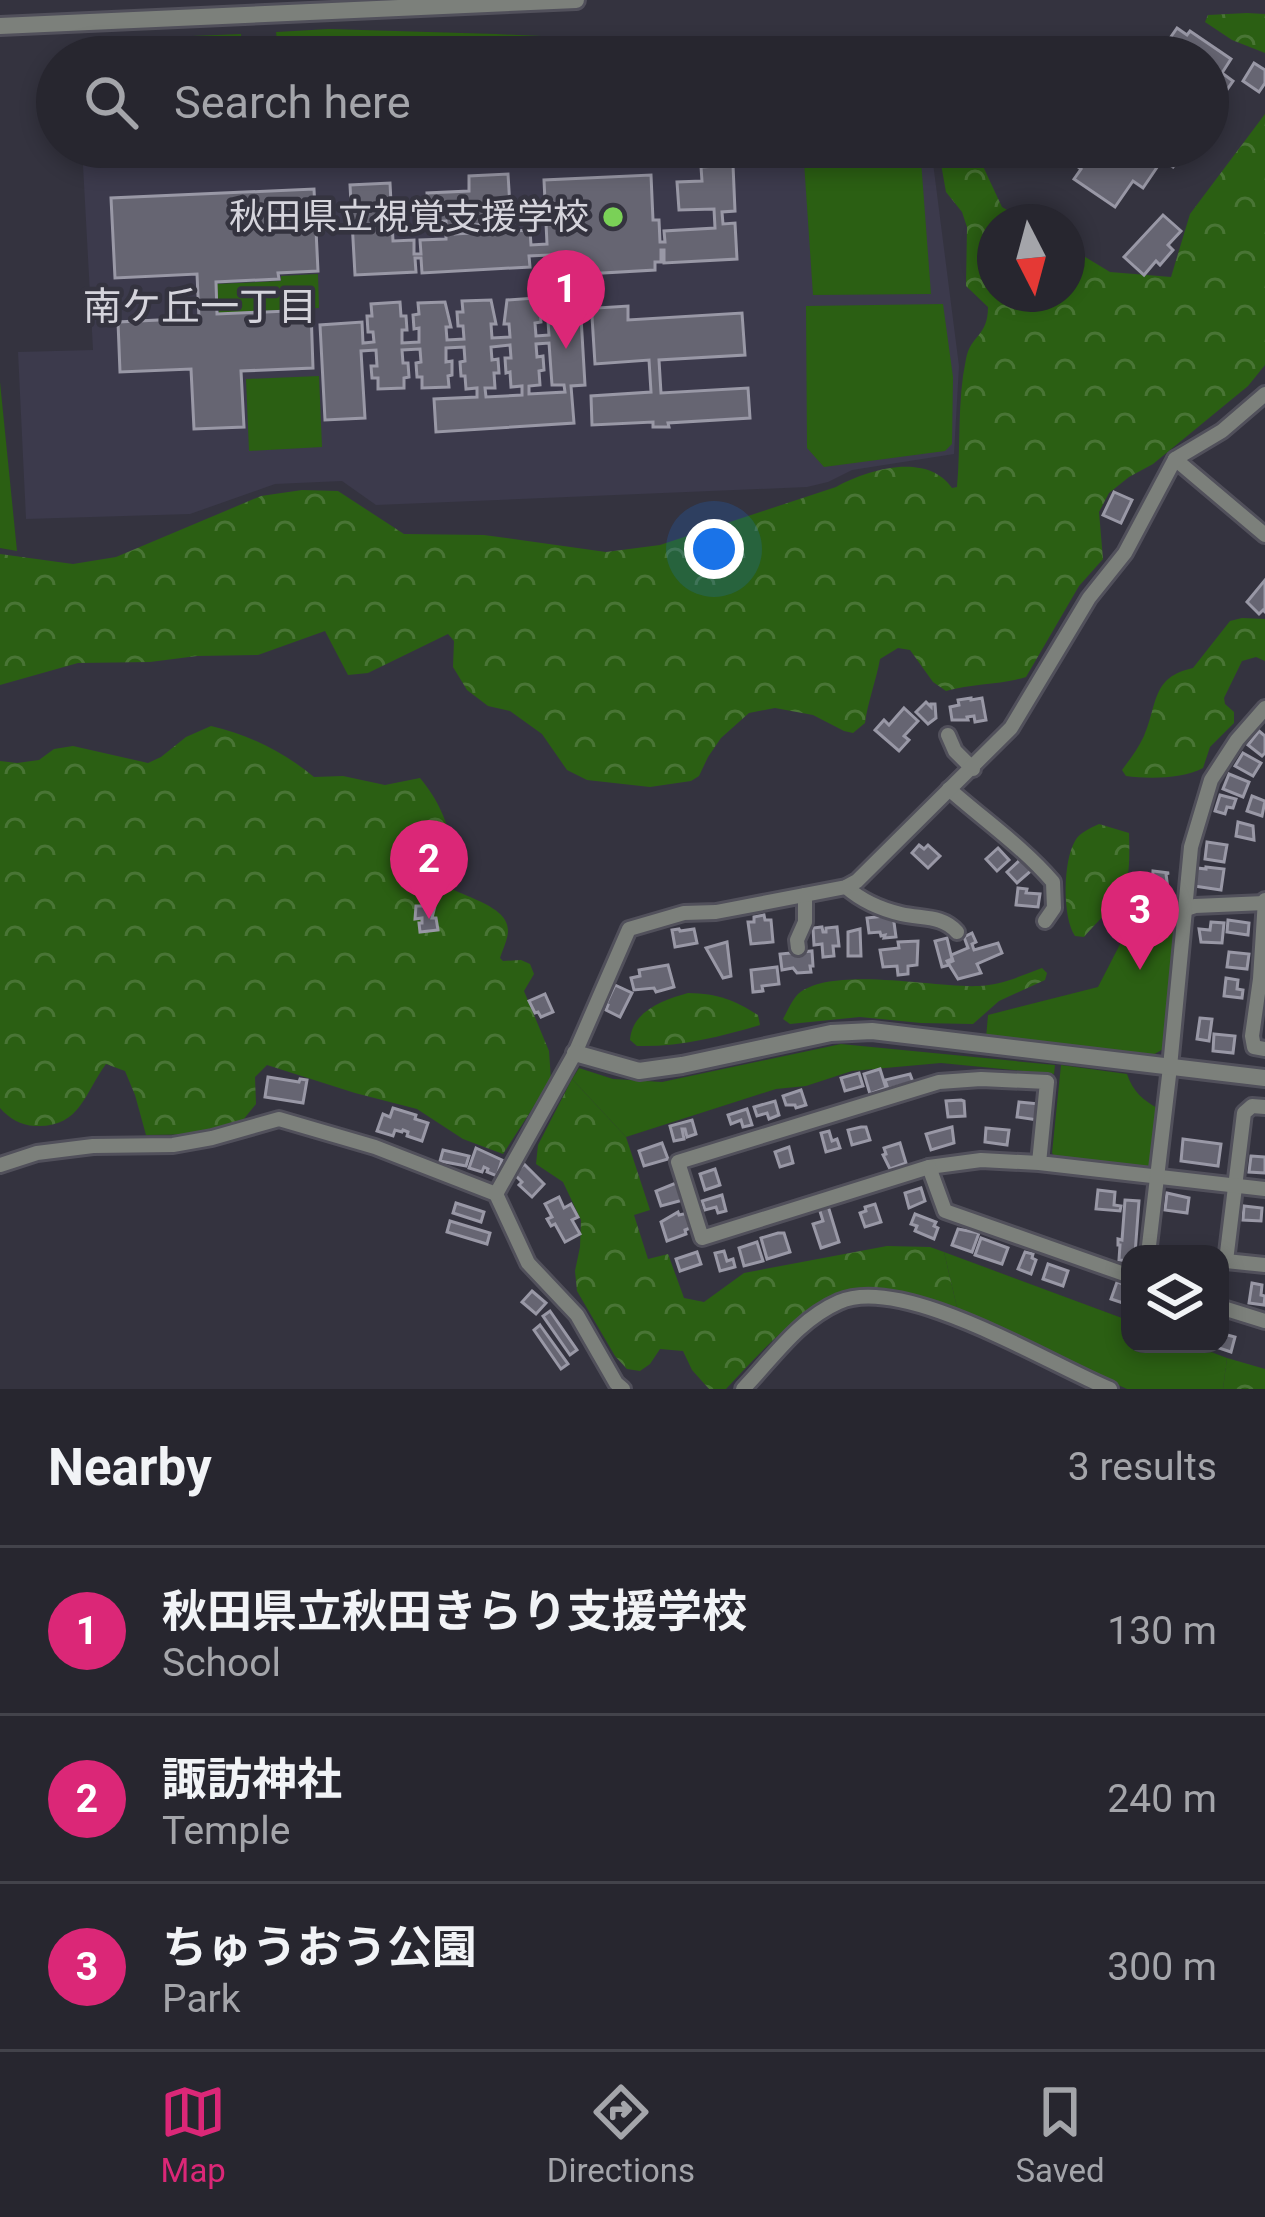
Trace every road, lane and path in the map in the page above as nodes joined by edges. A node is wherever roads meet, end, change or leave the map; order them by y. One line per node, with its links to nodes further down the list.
1 (577, 0): 2 (street)
2 (259, 7): 3 (street)
3 (0, 26)
4 (1265, 394): 5 (street)
5 (1175, 459): 6 (street); 9 (street)
6 (1265, 535)
7 (1265, 709): 14 (street)
8 (948, 735): 9 (street)
9 (973, 769): 10 (street)
10 (950, 789): 11 (street); 15 (street)
11 (846, 887): 12 (street); 16 (street)
12 (805, 895): 17 (street); 20 (street)
13 (1265, 902): 14 (street); 18 (street)
14 (1186, 909): 21 (street)
15 (1046, 921)
16 (957, 932)
17 (798, 948)
18 (1262, 979): 19 (street)
19 (1265, 1048)
20 (575, 1053): 21 (street); 30 (street)
21 (1170, 1067): 22 (street); 27 (street)
22 (1265, 1078)
23 (1265, 1107): 28 (street)
24 (1039, 1163): 26 (street); 26 (street); 27 (street)
25 (0, 1166): 30 (street)
26 (928, 1167): 33 (street)
27 (1156, 1177): 28 (street); 31 (street)
28 (1235, 1186): 29 (street); 32 (street)
29 (1265, 1189)
30 (496, 1194): 36 (street)
31 (1149, 1245)
32 (1265, 1265)
33 (1121, 1273)
34 (1229, 1310): 35 (street)
35 (1265, 1321)
36 (623, 1389)
37 (742, 1389): 38 (street)
38 (1110, 1389)

